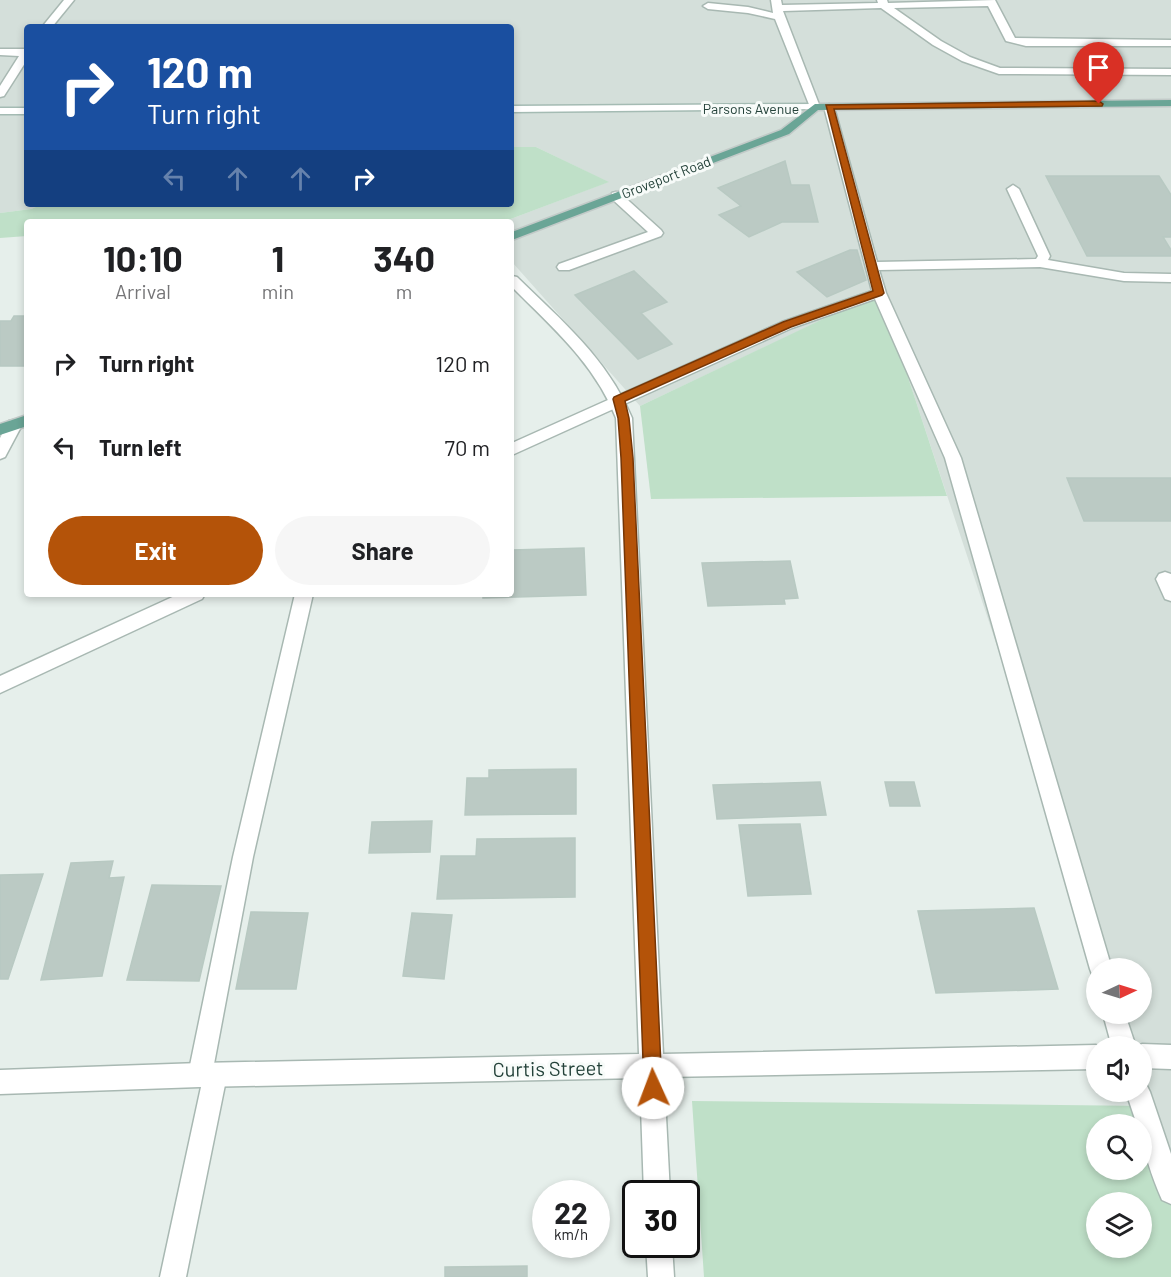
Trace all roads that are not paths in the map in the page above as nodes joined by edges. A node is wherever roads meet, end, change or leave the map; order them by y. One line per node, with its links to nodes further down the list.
1 (69, 0): 6 (street)
2 (992, 2): 3 (street); 7 (street)
3 (883, 3): 5 (street); 11 (street)
4 (708, 6): 5 (street)
5 (778, 8): 14 (street)
6 (49, 24)
7 (1171, 43)
8 (0, 52): 9 (street)
9 (24, 53)
10 (24, 58): 12 (street)
11 (1171, 72)
12 (0, 94)
13 (1171, 103): 14 (main road, Parsons Avenue)
14 (822, 107): 15 (street, Parsons Avenue); 19 (main road, Groveport Road); 22 (street)
15 (514, 109)
16 (0, 111): 17 (street)
17 (24, 111)
18 (1013, 189): 21 (street)
19 (616, 196): 20 (main road, Groveport Road); 23 (street)
20 (514, 235)
21 (1040, 263): 22 (street); 24 (street)
22 (873, 266): 26 (street)
23 (564, 267)
24 (1171, 278)
25 (514, 282): 27 (street)
26 (879, 293): 27 (street); 34 (street)
27 (618, 399): 29 (street); 38 (street)
28 (14, 425): 30 (street)
29 (514, 448)
30 (0, 453)
31 (190, 597): 33 (street)
32 (303, 597): 39 (street)
33 (0, 685)
34 (1098, 958)
35 (1152, 1056): 37 (street)
36 (1086, 1057): 38 (street, Curtis Street)
37 (1171, 1057)
38 (652, 1066): 39 (street, Curtis Street); 42 (street)
39 (208, 1075): 40 (street, Curtis Street); 45 (street)
40 (0, 1082)
41 (1141, 1102): 43 (street)
42 (656, 1180)
43 (1171, 1191)
44 (660, 1258): 46 (street)
45 (173, 1277)
46 (661, 1277)

